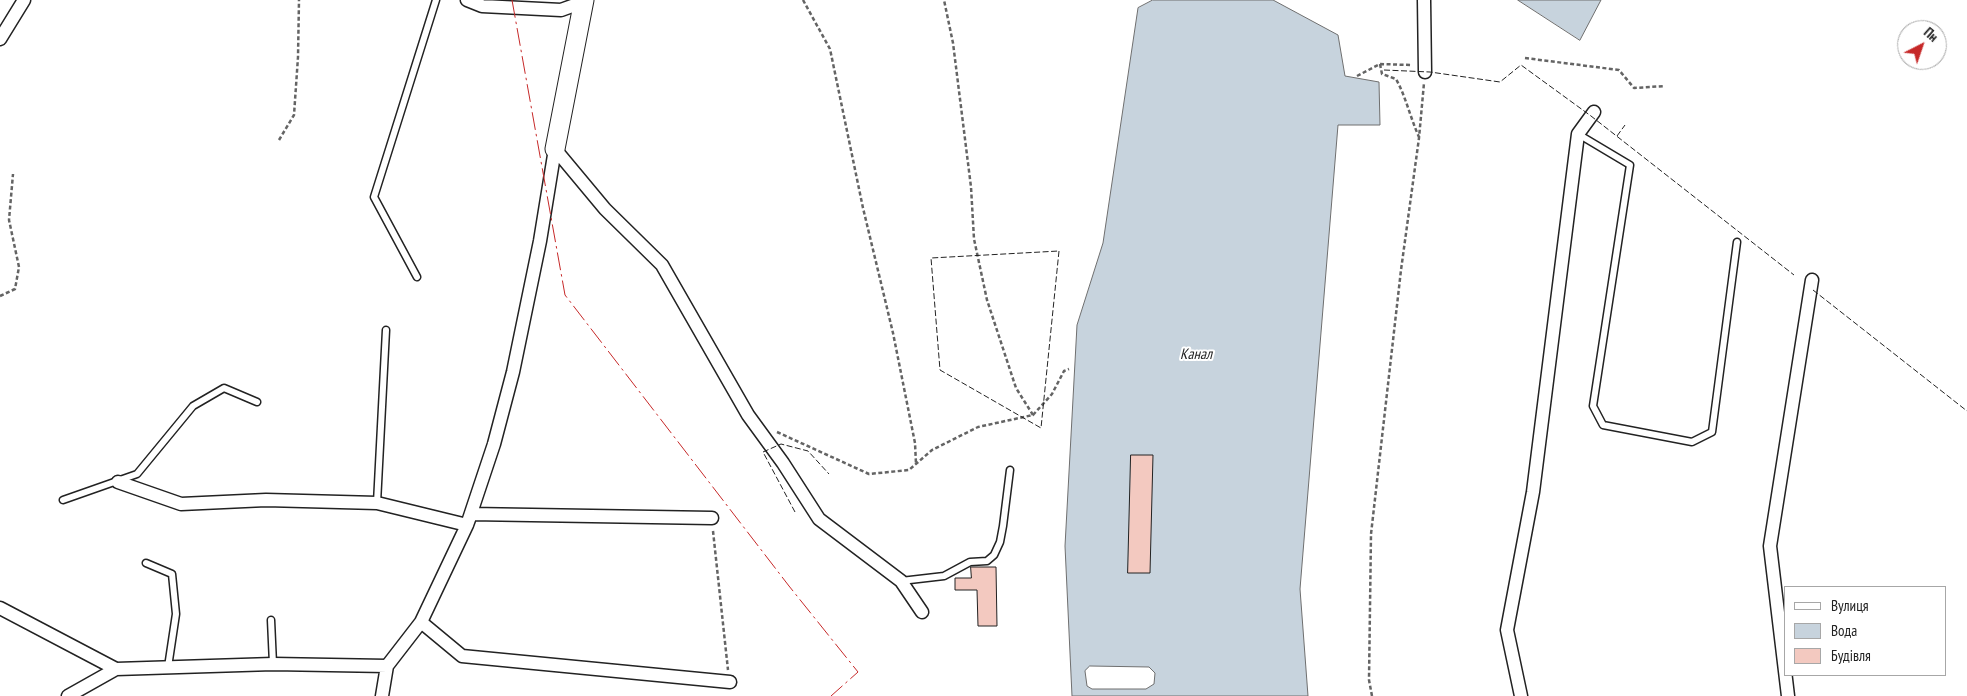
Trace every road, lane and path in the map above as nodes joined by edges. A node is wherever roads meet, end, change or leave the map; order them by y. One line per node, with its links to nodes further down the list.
1 (24, 0): 9 (street)
2 (299, 0): 18 (path)
3 (436, 0): 22 (lane)
4 (467, 0): 8 (street)
5 (803, 0): 30 (path)
6 (944, 0): 28 (path)
7 (1424, 0): 12 (street)
8 (583, 1): 19 (street)
9 (0, 39)
10 (1525, 58): 14 (path)
11 (1380, 64): 12 (path); 13 (path); 17 (path)
12 (1425, 69): 17 (path)
13 (1357, 76)
14 (1665, 86)
15 (1594, 112): 16 (street)
16 (1578, 134): 21 (lane); 53 (street)
17 (1419, 138): 52 (path)
18 (279, 140)
19 (555, 149): 29 (street); 36 (street)
20 (13, 174): 24 (path)
21 (1737, 242)
22 (417, 277)
23 (1812, 280): 43 (street)
24 (0, 296)
25 (386, 330): 34 (lane)
26 (1069, 369): 28 (path)
27 (257, 402): 32 (lane)
28 (1034, 415): 30 (path)
29 (756, 426): 30 (path); 38 (street)
30 (916, 464)
31 (1010, 470): 38 (lane)
32 (118, 482): 33 (lane); 34 (street)
33 (63, 500)
34 (376, 503): 36 (street)
35 (712, 518): 36 (street); 49 (path)
36 (469, 520): 42 (street)
37 (146, 563): 46 (lane)
38 (901, 581): 40 (street)
39 (0, 608): 47 (street)
40 (922, 612)
41 (271, 620): 44 (lane)
42 (421, 622): 45 (street); 49 (street)
43 (1784, 663)
44 (273, 664): 45 (street); 46 (street)
45 (388, 666): 51 (street)
46 (168, 667): 47 (street)
47 (116, 669): 50 (street)
48 (1786, 676): 54 (street)
49 (730, 682)
50 (68, 696)
51 (382, 696)
52 (1372, 696)
53 (1521, 696)
54 (1788, 696)

